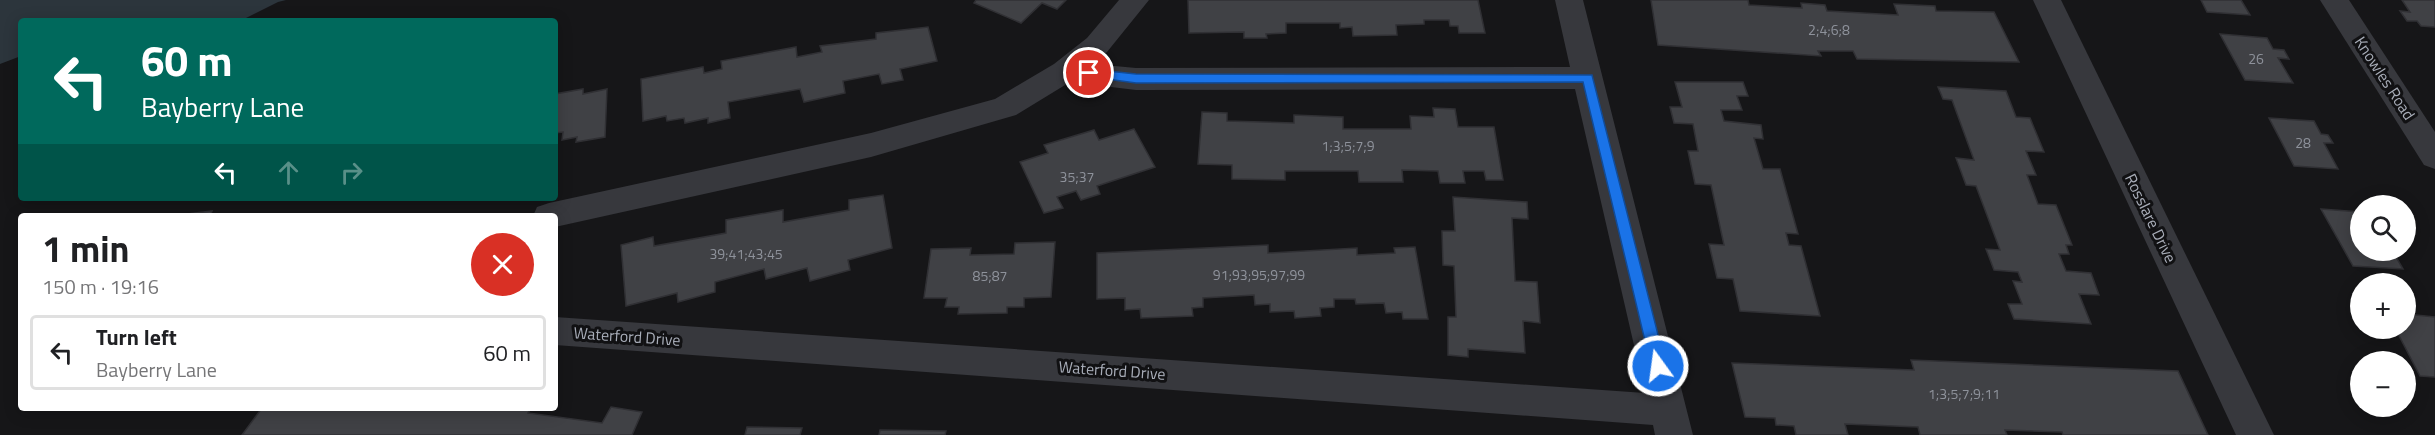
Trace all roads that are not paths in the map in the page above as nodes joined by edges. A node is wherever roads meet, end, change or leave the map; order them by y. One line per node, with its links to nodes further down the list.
1 (1135, 0): 5 (street)
2 (1569, 0): 6 (street)
3 (2047, 0): 11 (street, Rosslare Drive)
4 (2334, 0): 7 (street, Knowles Road)
5 (1065, 71): 6 (street); 8 (street)
6 (1588, 78): 10 (street)
7 (2435, 157)
8 (558, 214)
9 (558, 331): 10 (street, Waterford Drive)
10 (1672, 422)
11 (2256, 435)

